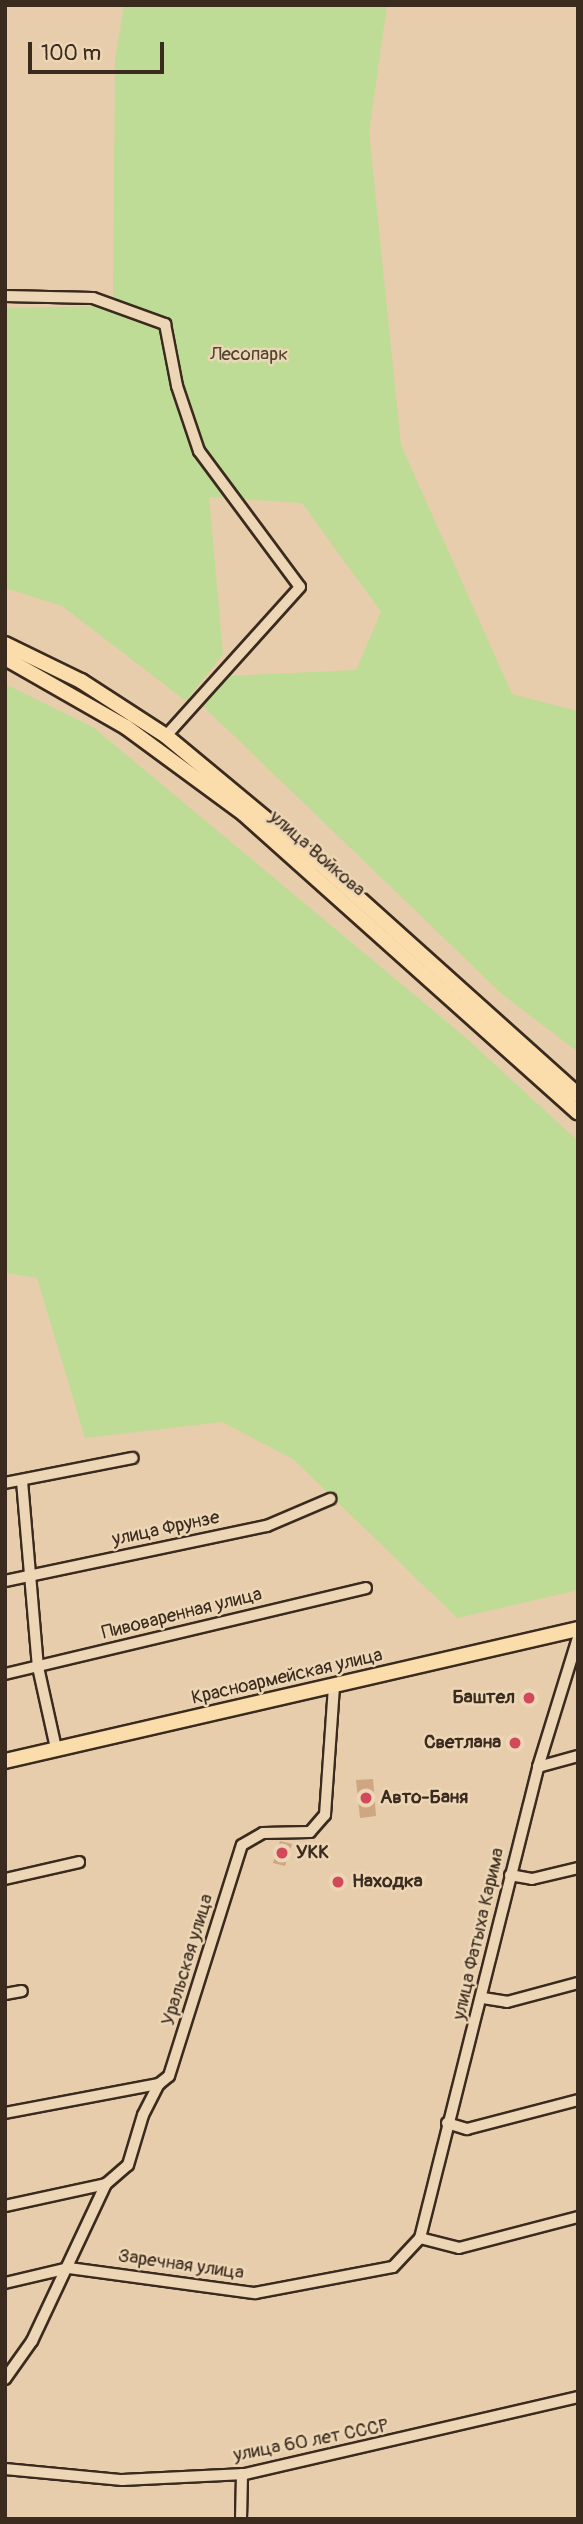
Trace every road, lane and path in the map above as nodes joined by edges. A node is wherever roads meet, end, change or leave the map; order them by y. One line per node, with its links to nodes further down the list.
1 (5, 296): 4 (street)
2 (5, 643): 4 (main road, улица Войкова)
3 (5, 658): 6 (main road, улица Войкова)
4 (166, 736): 5 (main road, улица Войкова)
5 (575, 1087)
6 (578, 1113)
7 (133, 1458): 8 (street)
8 (22, 1481): 9 (street); 11 (street)
9 (5, 1483)
10 (330, 1499): 11 (street, улица Фрунзе)
11 (32, 1576): 12 (street, улица Фрунзе); 16 (street)
12 (5, 1581)
13 (366, 1588): 16 (street, Пивоваренная улица)
14 (578, 1629): 18 (main road, Красноармейская улица)
15 (578, 1638): 22 (street, улица Фатыха Карима)
16 (38, 1667): 17 (street, Пивоваренная улица); 19 (street)
17 (5, 1674)
18 (334, 1687): 19 (main road, Красноармейская улица); 31 (street, Уральская улица)
19 (56, 1748): 21 (main road, Красноармейская улица)
20 (578, 1756): 22 (street)
21 (5, 1761)
22 (538, 1767): 25 (street, улица Фатыха Карима)
23 (79, 1862): 26 (street)
24 (578, 1868): 25 (street)
25 (510, 1875): 30 (street, улица Фатыха Карима)
26 (5, 1879)
27 (578, 1983): 30 (street)
28 (22, 1991): 29 (street)
29 (5, 1994)
30 (483, 1998): 34 (street, улица Фатыха Карима)
31 (159, 2084): 33 (street); 35 (street, Уральская улица)
32 (578, 2100): 34 (street)
33 (5, 2113)
34 (447, 2123): 38 (street, улица Фатыха Карима)
35 (106, 2184): 36 (street); 39 (street)
36 (5, 2206)
37 (578, 2217): 38 (street)
38 (420, 2238): 39 (street, Заречная улица)
39 (69, 2268): 40 (street, Заречная улица); 41 (street)
40 (5, 2283)
41 (5, 2379)
42 (578, 2397): 44 (street, улица 60 лет СССР)
43 (5, 2469): 44 (street, улица 60 лет СССР)
44 (243, 2474): 45 (street)
45 (241, 2519)

